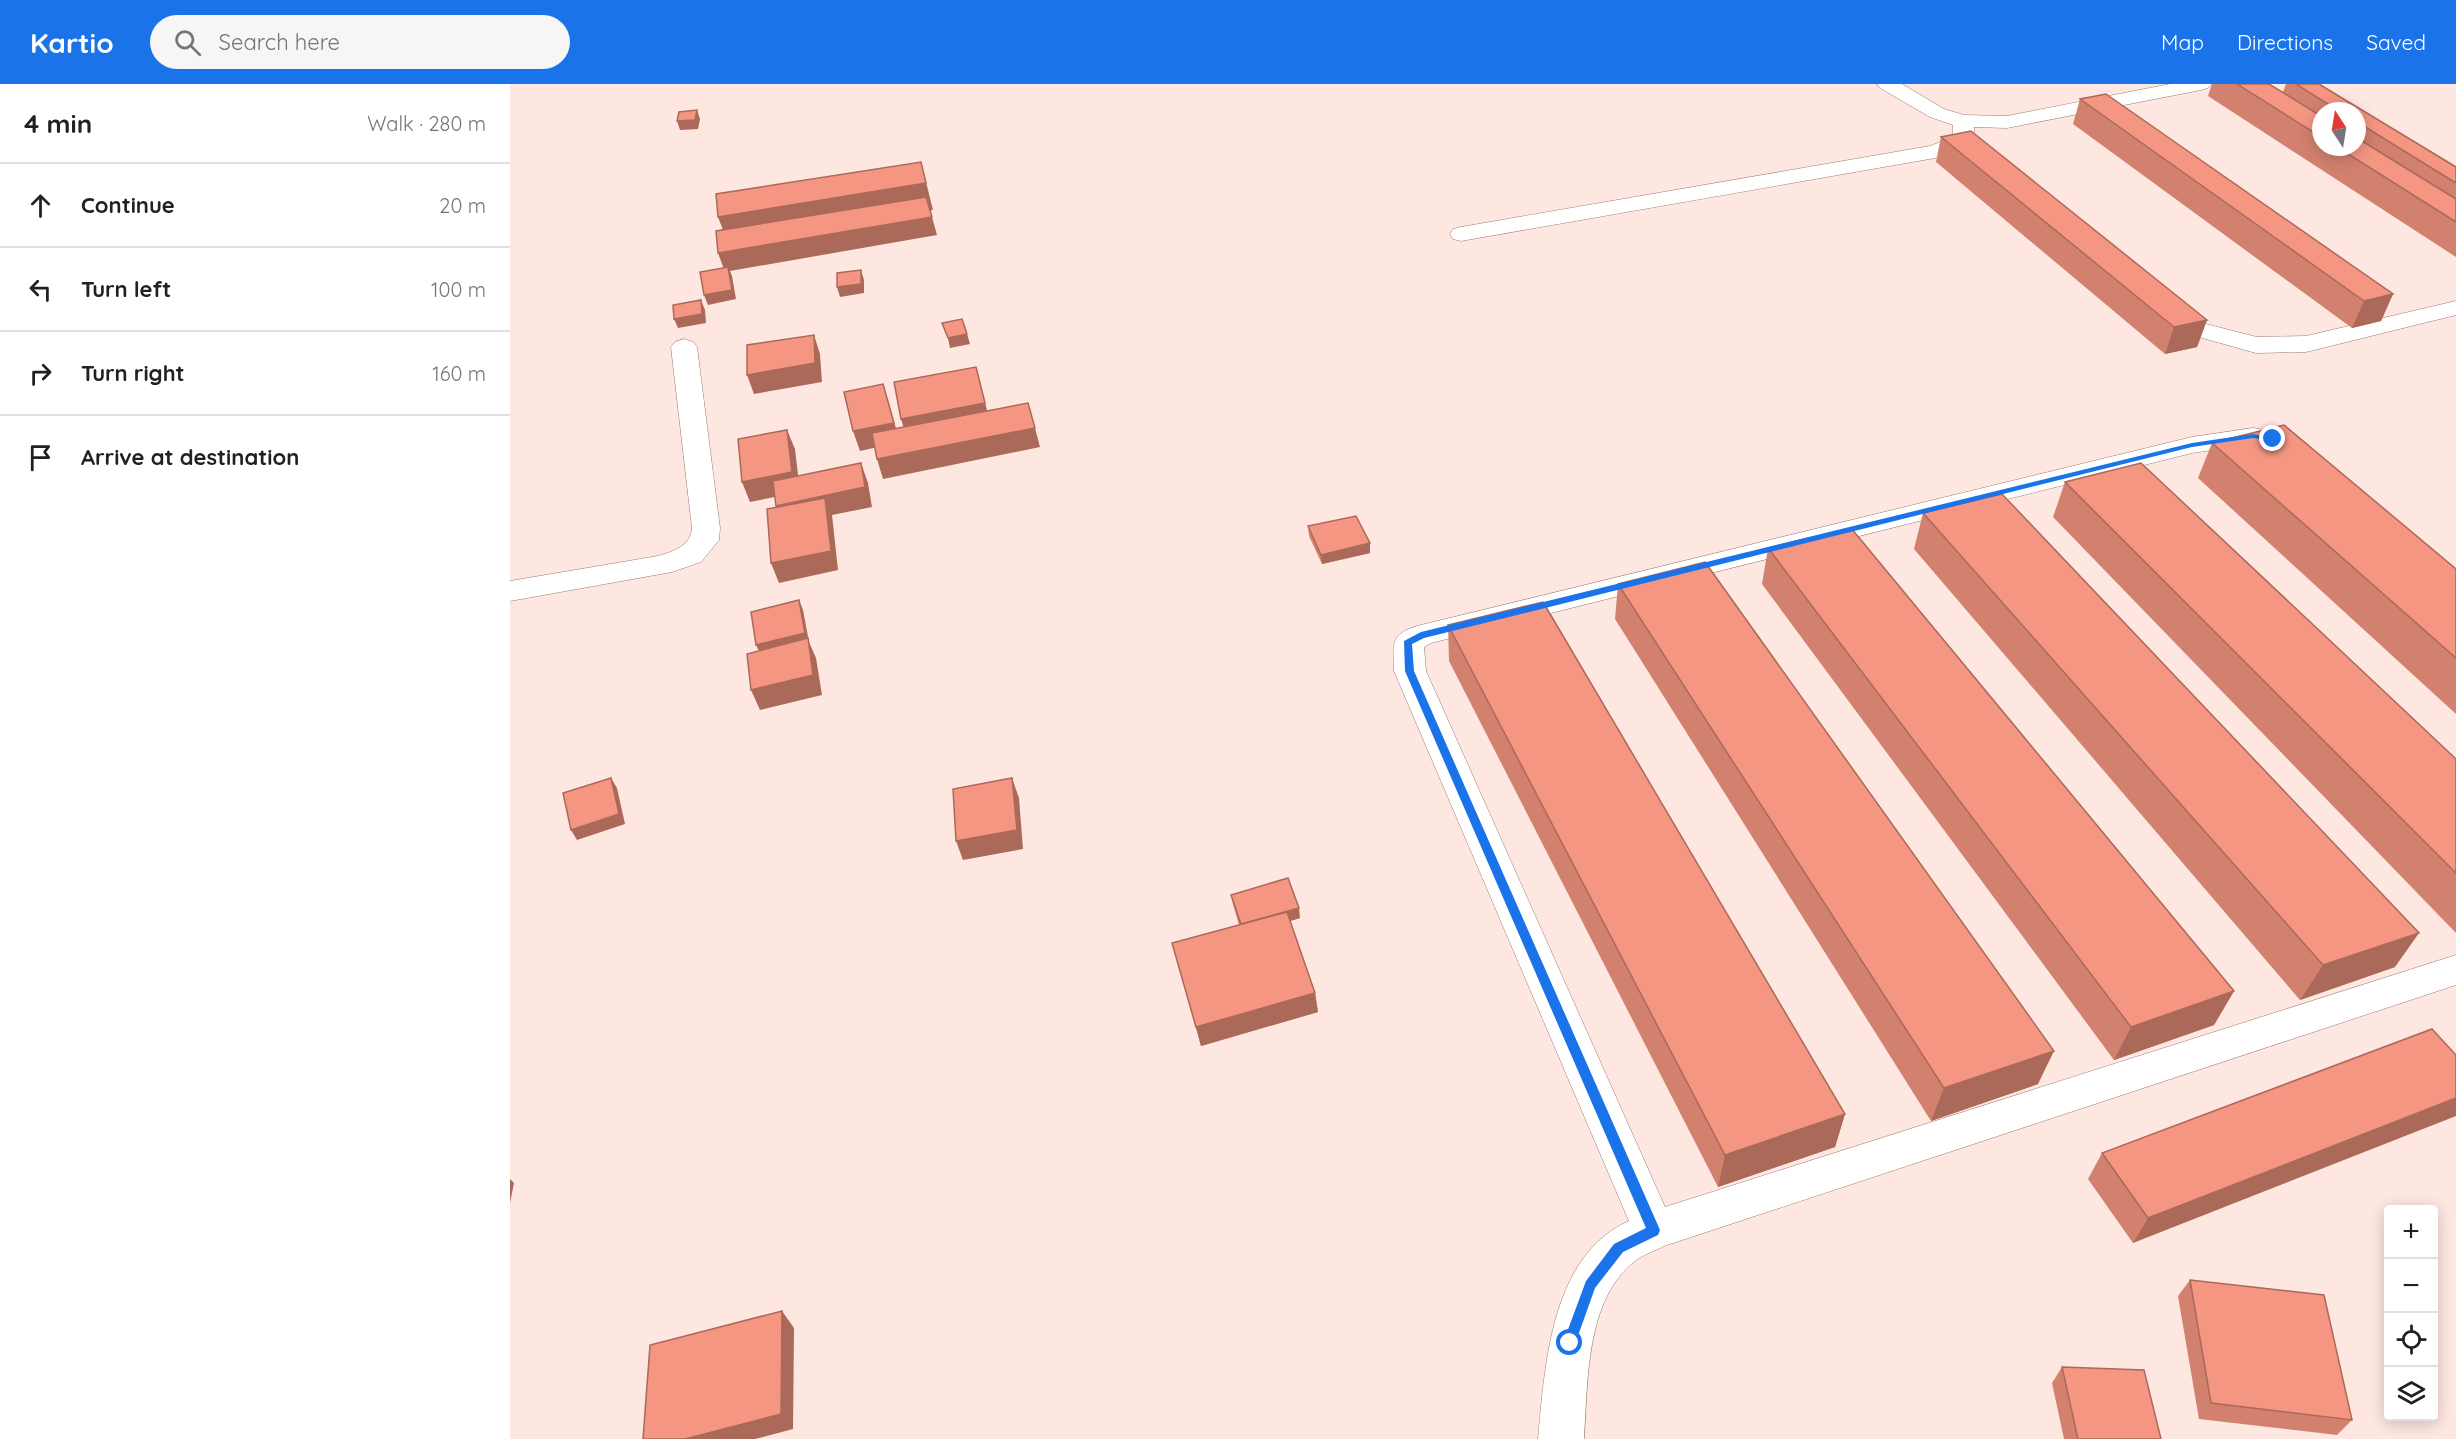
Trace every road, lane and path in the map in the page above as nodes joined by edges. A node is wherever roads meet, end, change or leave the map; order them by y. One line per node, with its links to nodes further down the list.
1 (1887, 84): 5 (street)
2 (2201, 84): 3 (street)
3 (2090, 106): 4 (street); 5 (street)
4 (2119, 126)
5 (1964, 131): 6 (street); 7 (street)
6 (2011, 178)
7 (1461, 234)
8 (2150, 291): 9 (street)
9 (2456, 308)
10 (684, 347): 12 (street)
11 (2284, 442): 14 (street)
12 (510, 591)
13 (2456, 970): 14 (street)
14 (1654, 1230): 15 (street)
15 (1561, 1439)

